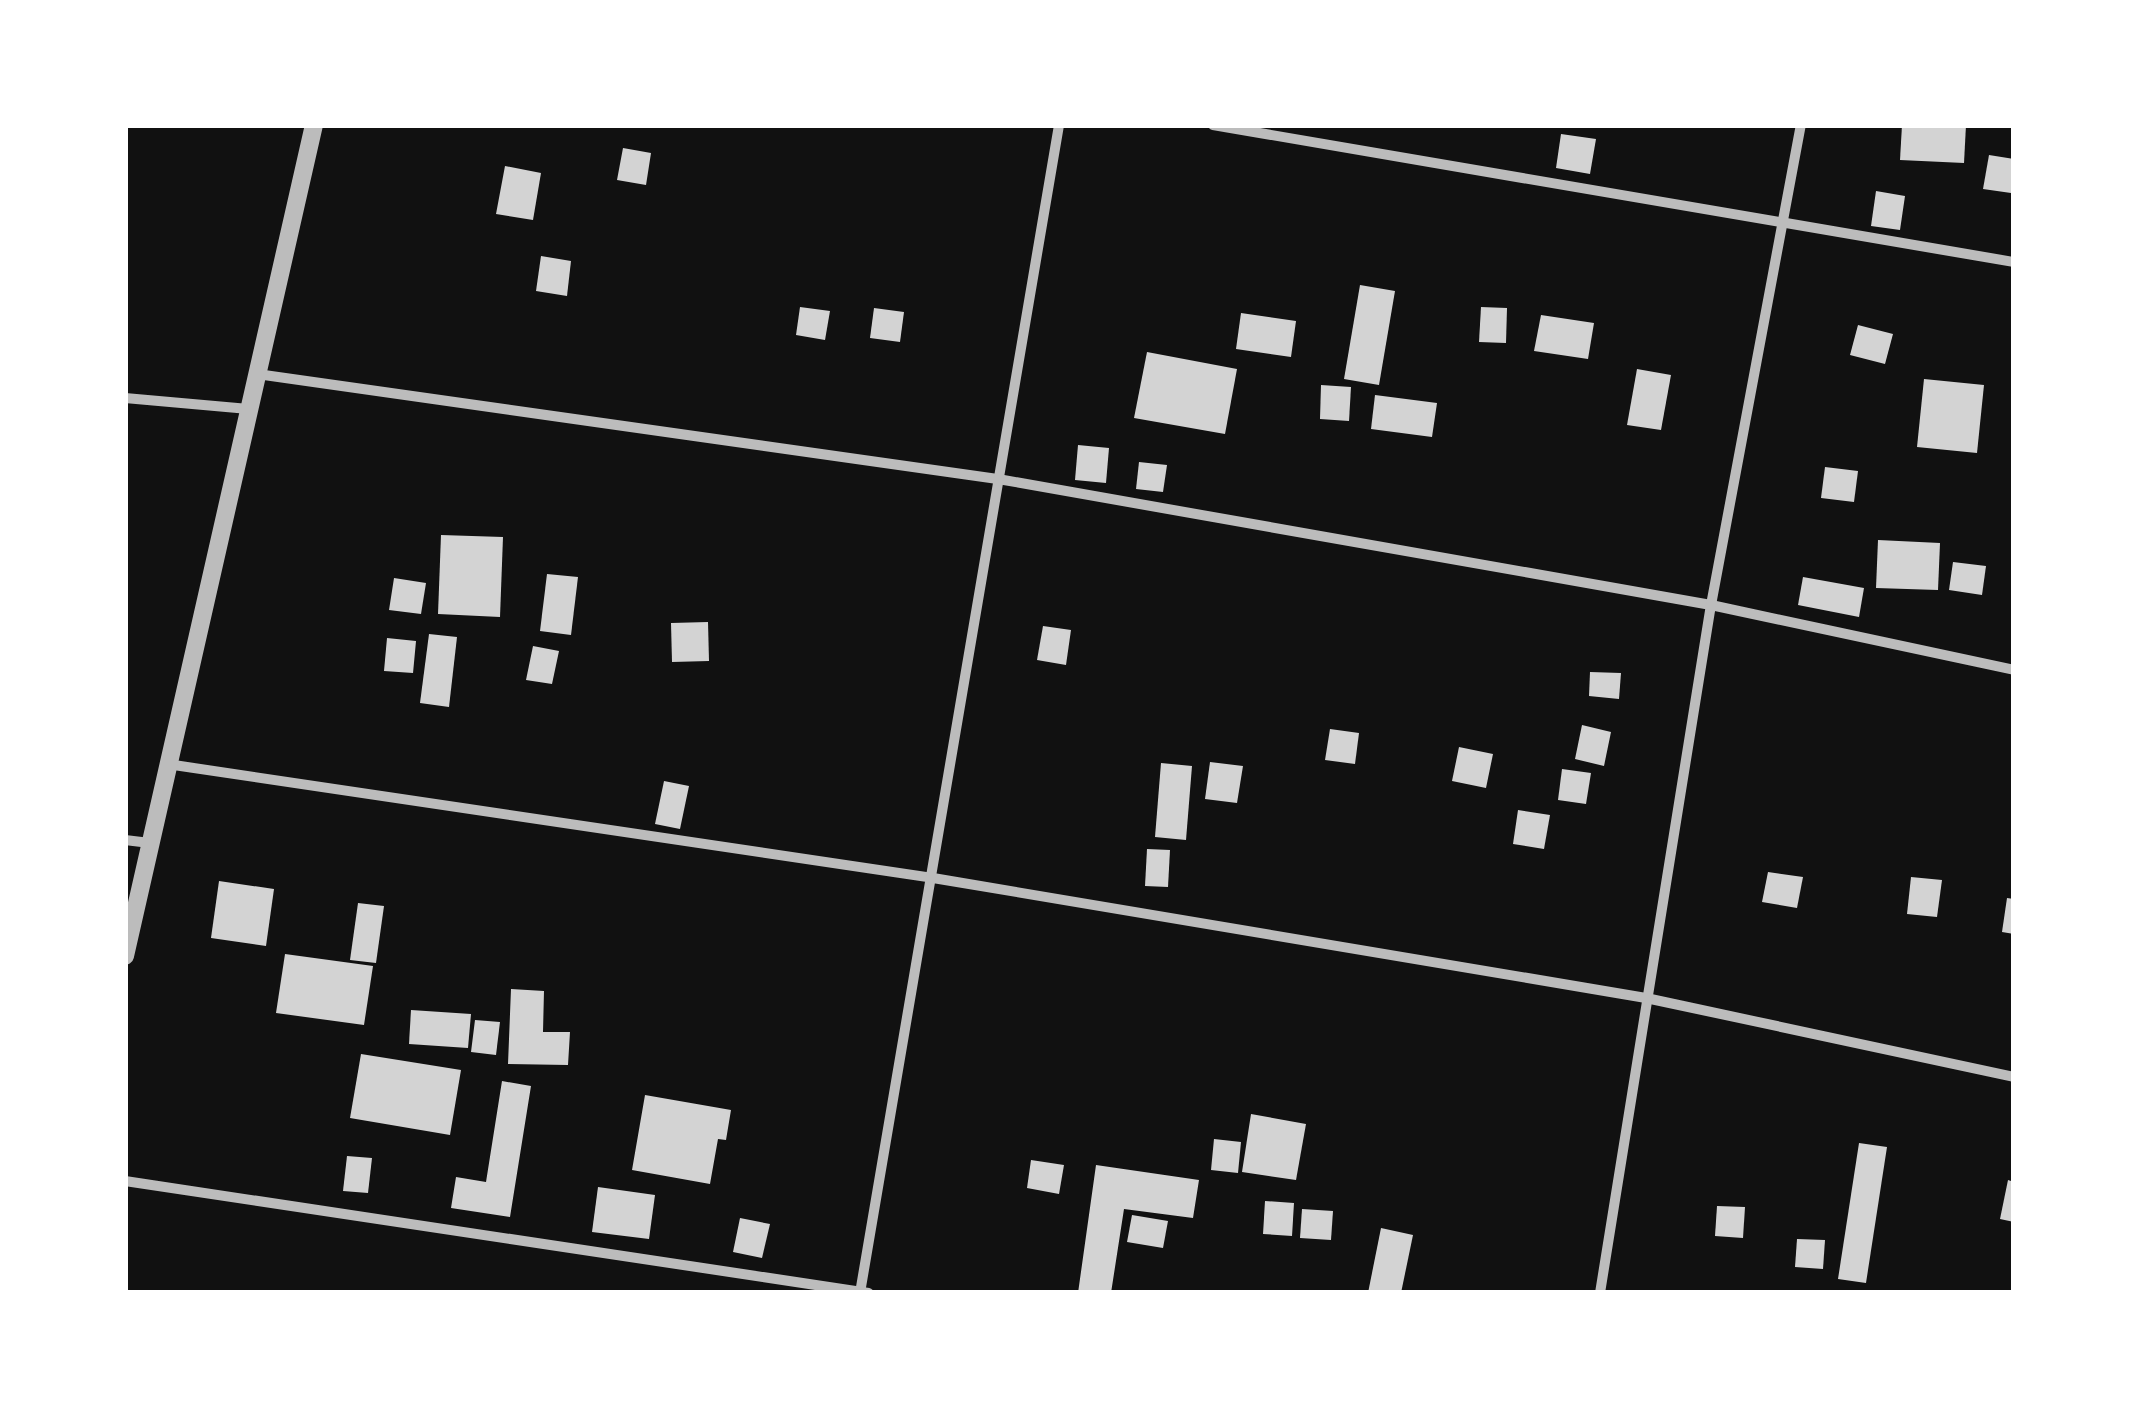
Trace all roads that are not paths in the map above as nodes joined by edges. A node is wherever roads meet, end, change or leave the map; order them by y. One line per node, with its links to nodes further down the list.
1 (314, 125): 7 (street)
2 (1059, 125): 10 (street)
3 (1213, 125): 5 (street)
4 (1801, 125): 5 (street)
5 (1782, 225): 6 (street); 11 (street)
6 (2014, 262)
7 (258, 374): 9 (street); 10 (street)
8 (125, 398): 9 (street)
9 (249, 409): 13 (street)
10 (998, 479): 11 (street); 16 (street)
11 (1711, 605): 12 (street); 18 (street)
12 (2014, 670)
13 (168, 764): 15 (street); 16 (street)
14 (125, 840): 15 (street)
15 (150, 843): 17 (street)
16 (933, 878): 18 (street); 21 (street)
17 (125, 956)
18 (1646, 998): 19 (street); 22 (street)
19 (2014, 1077)
20 (125, 1181): 21 (street)
21 (863, 1293)
22 (1600, 1293)

